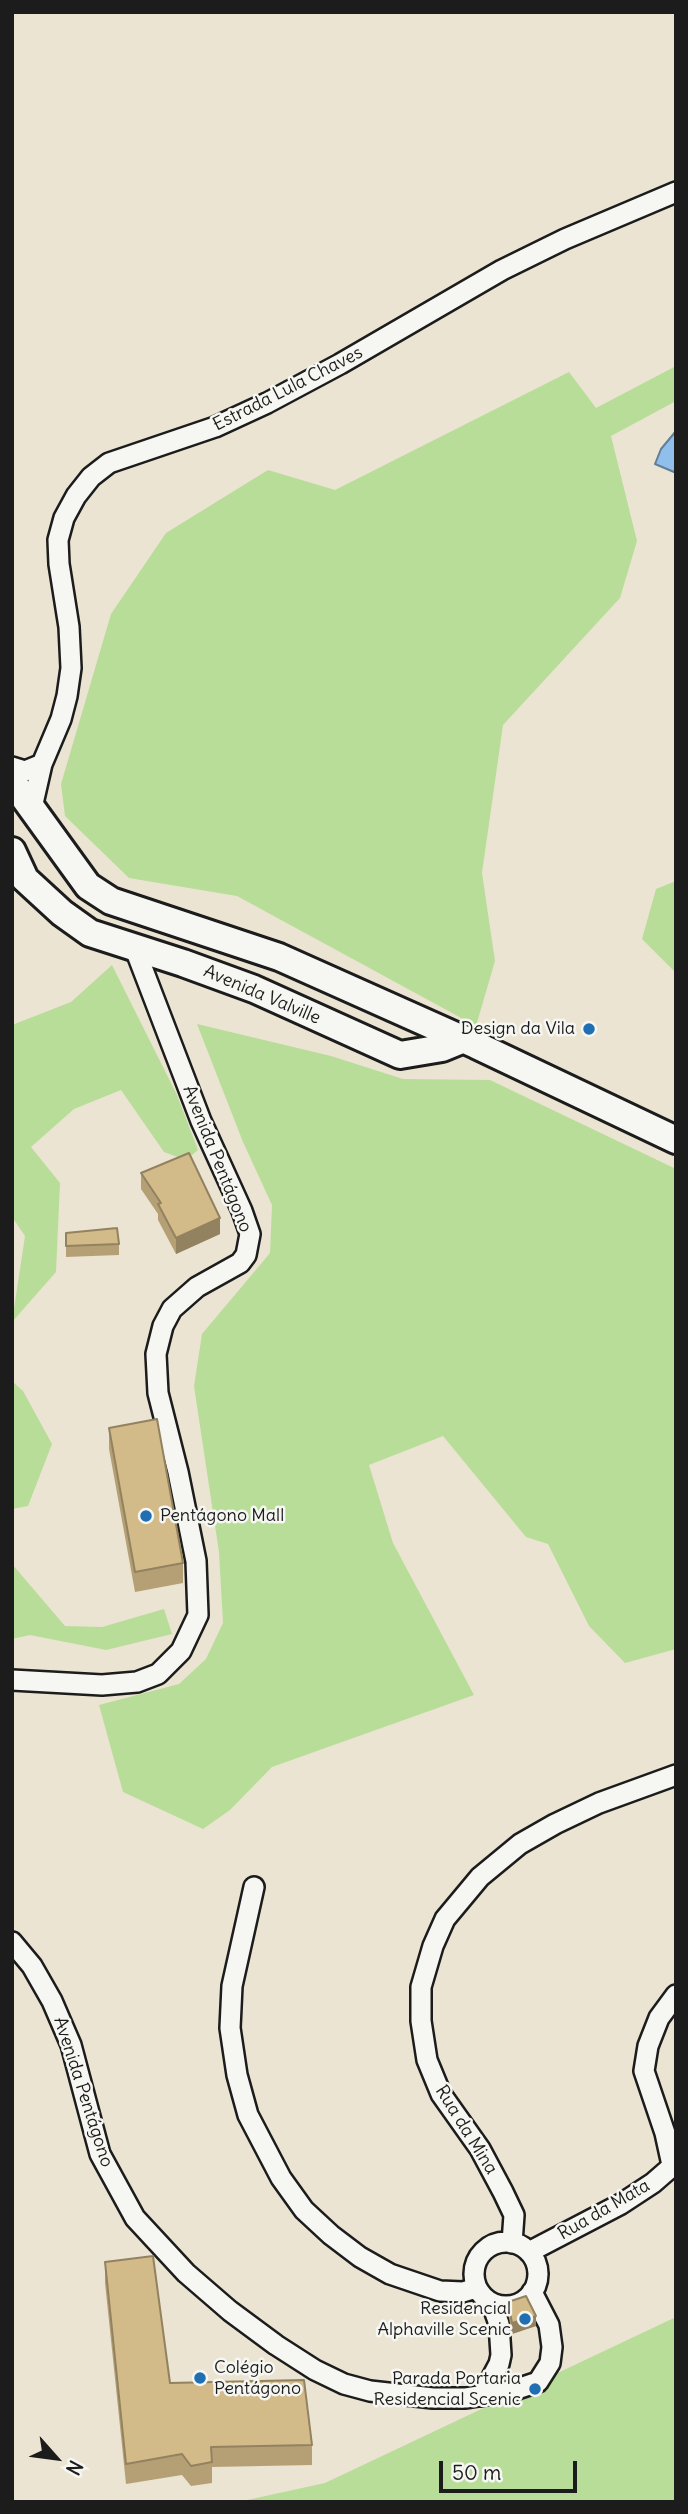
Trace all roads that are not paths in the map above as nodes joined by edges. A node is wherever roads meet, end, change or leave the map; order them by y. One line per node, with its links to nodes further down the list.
1 (676, 192): 2 (street, Estrada Lula Chaves)
2 (42, 764): 3 (street); 5 (street, Estrada Lula Chaves)
3 (12, 767)
4 (12, 781): 5 (main road)
5 (32, 808): 7 (main road)
6 (12, 851): 9 (main road)
7 (88, 886): 8 (main road, Avenida Valville); 9 (main road)
8 (111, 901): 10 (main road); 12 (main road, Avenida Valville)
9 (62, 914): 10 (main road, Avenida Valville)
10 (90, 933): 11 (main road, Avenida Valville)
11 (135, 949): 13 (main road, Avenida Valville); 16 (street, Avenida Pentágono)
12 (358, 993): 13 (main road); 14 (main road, Avenida Valville)
13 (319, 1018): 14 (main road, Avenida Valville)
14 (464, 1039): 15 (main road, Avenida Valville)
15 (676, 1140)
16 (12, 1680)
17 (676, 1775): 22 (street, Rua da Mina)
18 (254, 1887): 23 (street)
19 (12, 1942): 26 (street, Avenida Pentágono)
20 (676, 1995): 21 (street)
21 (674, 2164): 22 (street, Rua da Mata)
22 (521, 2247): 23 (street); 24 (street)
23 (476, 2288): 25 (street)
24 (532, 2292): 25 (street); 26 (street, Avenida Pentágono)
25 (492, 2304): 26 (street)
26 (482, 2396)

